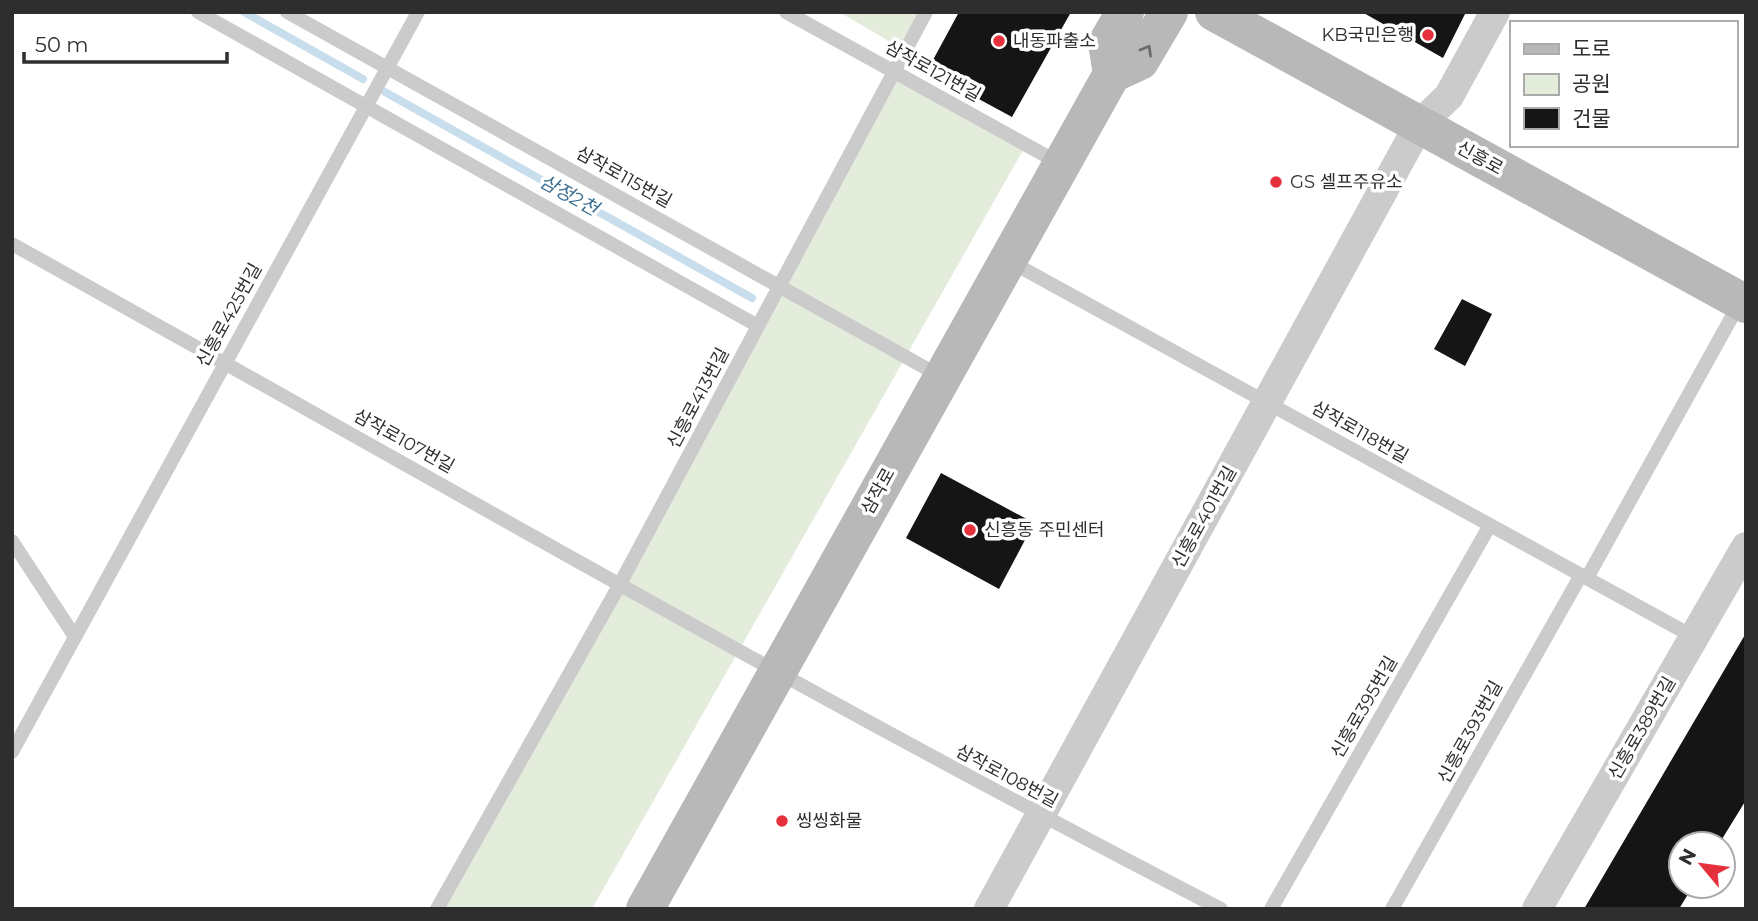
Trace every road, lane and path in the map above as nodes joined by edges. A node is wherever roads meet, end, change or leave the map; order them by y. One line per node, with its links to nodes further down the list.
1 (198, 12): 13 (lane)
2 (287, 12): 10 (lane, 삼작로115번길)
3 (418, 12): 10 (lane, 신흥로425번길)
4 (786, 12): 11 (lane, 삼작로121번길)
5 (926, 12): 11 (lane, 신흥로413번길)
6 (1125, 12): 12 (street)
7 (1169, 12): 12 (street, one-way to 7)
8 (1214, 12): 14 (street, 신흥로)
9 (1494, 12): 14 (street, 신흥로401번길)
10 (386, 68): 13 (lane, 신흥로425번길); 18 (lane, 삼작로115번길)
11 (895, 72): 15 (lane, 삼작로121번길); 18 (lane, 신흥로413번길)
12 (1112, 74): 15 (street, 삼작로)
13 (365, 106): 20 (lane); 21 (lane, 신흥로425번길)
14 (1419, 125): 19 (street, 신흥로); 23 (street, 신흥로401번길)
15 (1061, 164): 17 (street, 삼작로)
16 (12, 244): 21 (lane, 삼작로107번길)
17 (1007, 260): 22 (street, 삼작로); 23 (lane, 삼작로118번길)
18 (780, 285): 20 (lane, 신흥로413번길); 22 (lane, 삼작로115번길)
19 (1743, 303): 27 (lane, 신흥로393번길)
20 (758, 326): 28 (lane, 신흥로413번길)
21 (225, 363): 28 (lane, 삼작로107번길); 29 (lane, 신흥로425번길)
22 (941, 376): 31 (street, 삼작로)
23 (1267, 402): 24 (lane, 삼작로118번길); 33 (street, 신흥로401번길)
24 (1490, 525): 27 (lane, 삼작로118번길); 38 (lane, 신흥로395번길)
25 (12, 541): 29 (lane)
26 (1746, 547): 30 (street, 신흥로389번길)
27 (1584, 576): 30 (lane, 삼작로118번길); 39 (lane, 신흥로393번길)
28 (620, 584): 31 (lane, 삼작로107번길); 34 (lane, 신흥로413번길)
29 (75, 636): 32 (lane, 신흥로425번길)
30 (1694, 637): 40 (street, 신흥로389번길)
31 (777, 673): 33 (lane, 삼작로108번길); 35 (street, 삼작로)
32 (12, 752)
33 (1040, 816): 36 (street, 신흥로401번길); 37 (lane, 삼작로108번길)
34 (437, 909)
35 (645, 909)
36 (989, 909)
37 (1221, 909)
38 (1271, 909)
39 (1392, 909)
40 (1537, 909)

